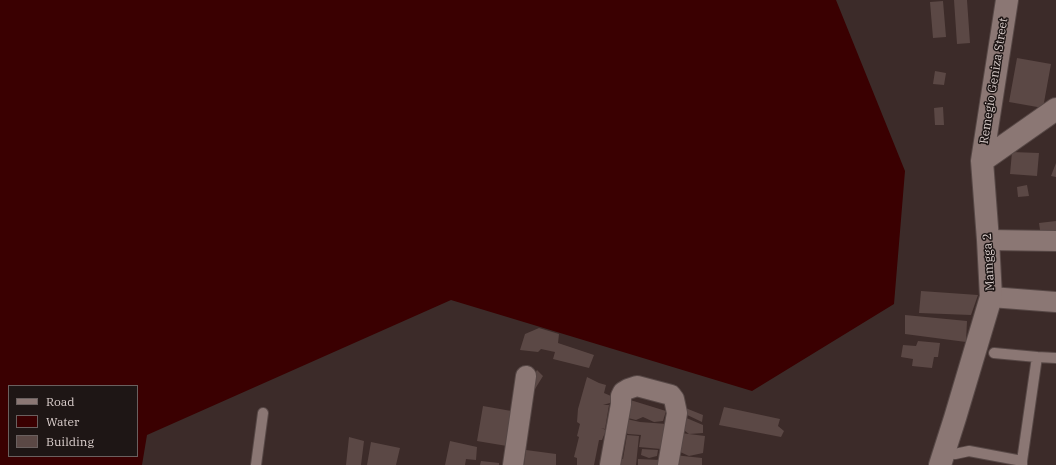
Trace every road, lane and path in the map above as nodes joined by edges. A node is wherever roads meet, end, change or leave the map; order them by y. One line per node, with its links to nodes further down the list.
1 (1007, 0): 3 (street, Remegio Geniza Street)
2 (1056, 109): 3 (street)
3 (982, 162): 4 (street, Mamgga 2)
4 (988, 240): 5 (street); 6 (street, Mamgga 2)
5 (1056, 241)
6 (991, 297): 7 (street, Mamgga 2); 13 (street)
7 (1056, 302)
8 (994, 353): 9 (lane)
9 (1037, 357): 10 (lane); 14 (lane)
10 (1056, 358)
11 (526, 376): 16 (street)
12 (263, 413): 15 (lane)
13 (944, 452): 14 (lane)
14 (1022, 463)
15 (256, 465)
16 (513, 465)
17 (610, 465): 18 (street)
18 (668, 465)

